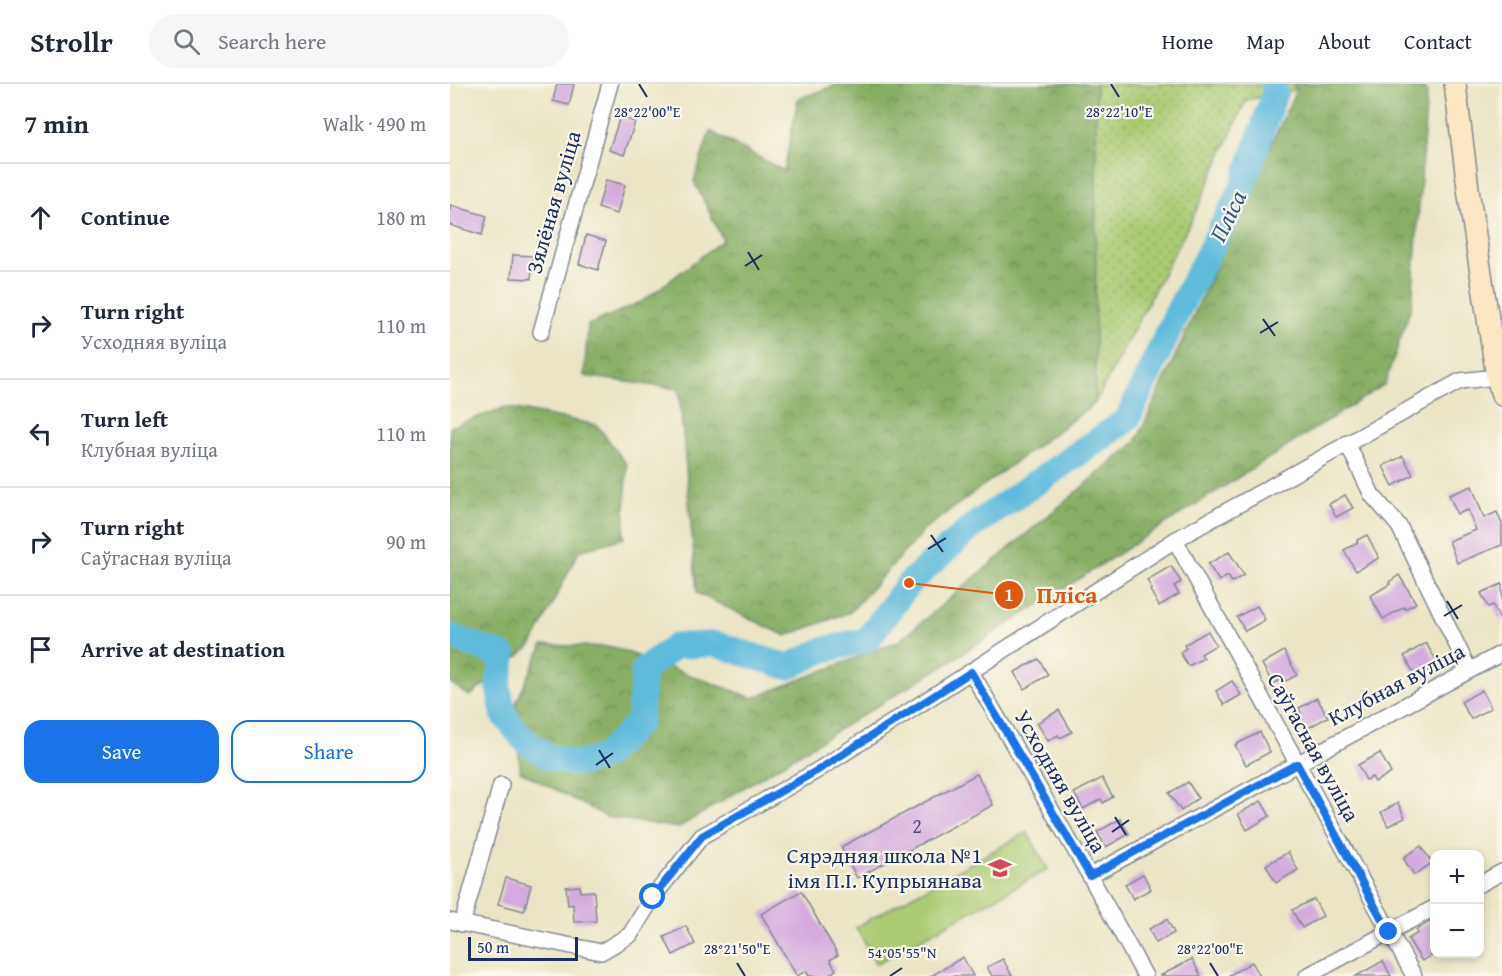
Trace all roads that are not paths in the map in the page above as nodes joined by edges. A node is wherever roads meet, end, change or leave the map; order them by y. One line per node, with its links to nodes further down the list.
1 (610, 84): 3 (street, Зялёная вуліца)
2 (1455, 84): 4 (street)
3 (541, 332)
4 (1500, 386): 5 (street)
5 (1347, 443): 6 (street); 8 (street)
6 (1175, 540): 9 (street); 10 (street, Саўгасная вуліца)
7 (1501, 656): 8 (street, Клубная вуліца)
8 (1469, 670): 10 (street, Клубная вуліца)
9 (971, 672): 13 (street, Усходняя вуліца); 16 (street)
10 (1297, 764): 13 (street, Клубная вуліца); 17 (street, Саўгасная вуліца)
11 (501, 785): 16 (street)
12 (1502, 872): 14 (street)
13 (1090, 876): 18 (street, Усходняя вуліца)
14 (1484, 881)
15 (1430, 910): 17 (street)
16 (456, 923)
17 (1389, 932): 19 (street); 20 (street, Саўгасная вуліца)
18 (1145, 976)
19 (1307, 976)
20 (1414, 976)

